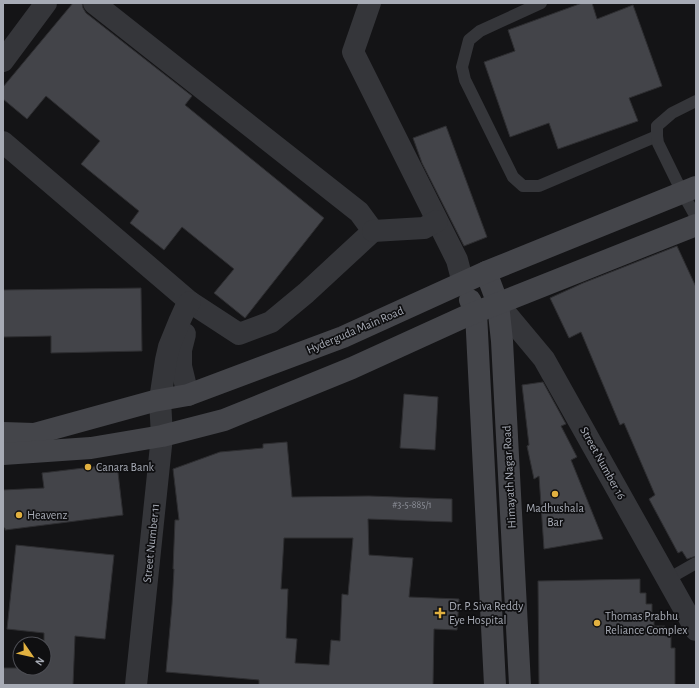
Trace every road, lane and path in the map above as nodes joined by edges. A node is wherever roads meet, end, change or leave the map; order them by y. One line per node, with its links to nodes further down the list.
1 (46, 3): 5 (street)
2 (94, 3): 13 (street)
3 (370, 3): 11 (street)
4 (541, 3): 7 (lane)
5 (3, 61)
6 (696, 101): 7 (lane)
7 (657, 136): 9 (lane)
8 (3, 142): 18 (street)
9 (689, 190): 10 (lane); 15 (main road, Hyderguda Main Road)
10 (696, 217)
11 (437, 221): 13 (street); 14 (street)
12 (696, 224): 17 (main road)
13 (373, 231): 18 (street)
14 (456, 260): 15 (street); 16 (street)
15 (486, 272): 16 (main road, Hyderguda Main Road); 17 (main road, Himayath Nagar Road)
16 (463, 283): 19 (main road, Himayath Nagar Road); 20 (main road, Hyderguda Main Road)
17 (498, 304): 19 (main road); 26 (street, Street Number 16); 30 (main road, Himayath Nagar Road)
18 (194, 305): 20 (street); 21 (street, Street Number 11)
19 (476, 313): 23 (main road); 29 (main road, Himayath Nagar Road)
20 (188, 395): 21 (main road, Hyderguda Main Road)
21 (160, 400): 22 (main road, Hyderguda Main Road); 23 (street, Street Number 11)
22 (3, 433)
23 (162, 436): 24 (main road); 28 (street, Street Number 11)
24 (3, 454)
25 (696, 563): 26 (lane)
26 (668, 579): 27 (street, Street Number 16)
27 (696, 630)
28 (136, 685)
29 (495, 685)
30 (520, 685)

